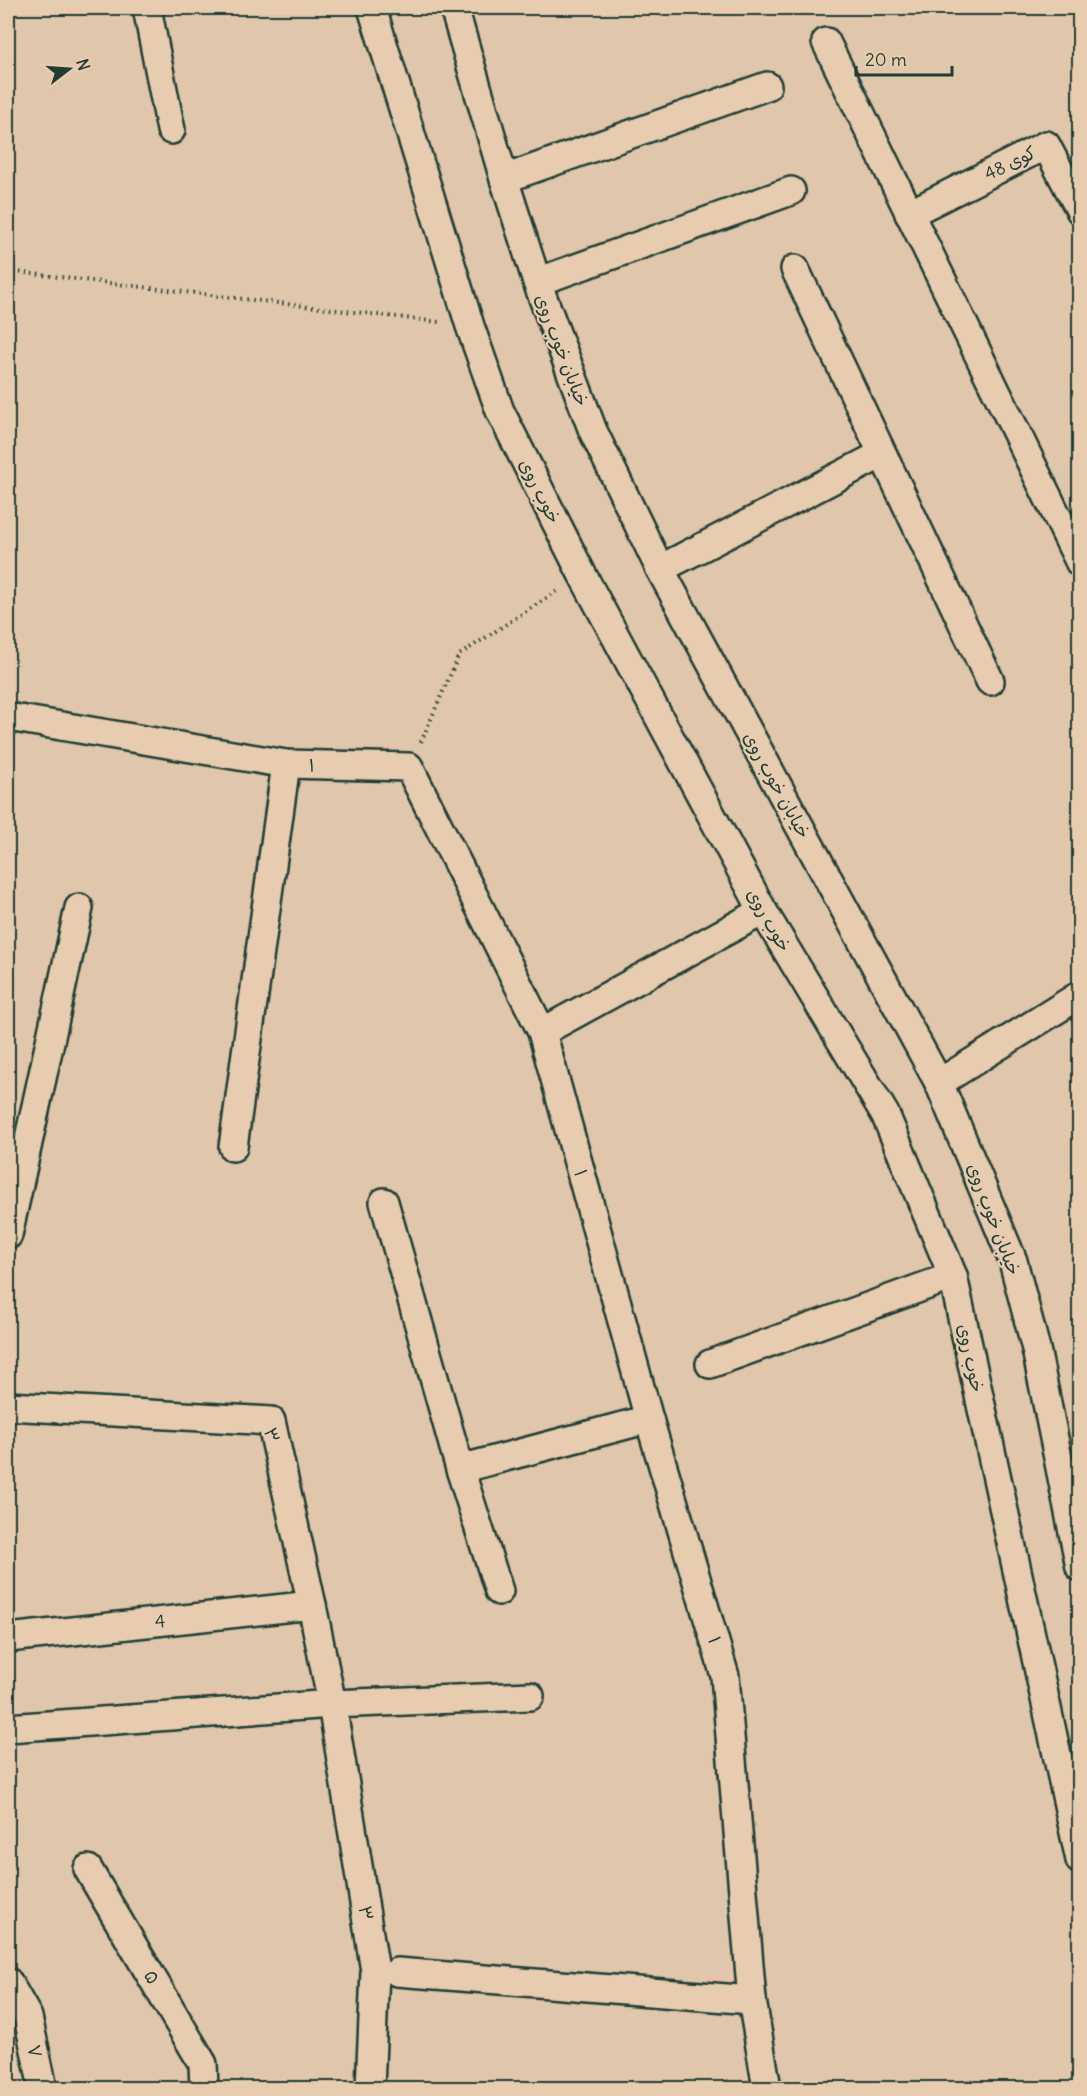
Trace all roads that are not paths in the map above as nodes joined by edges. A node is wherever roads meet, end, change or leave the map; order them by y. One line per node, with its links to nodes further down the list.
1 (147, 8): 6 (street)
2 (372, 8): 20 (street, خوب روی)
3 (454, 8): 7 (street, خیابان خوب روی)
4 (826, 42): 10 (street)
5 (767, 86): 7 (street)
6 (171, 130)
7 (504, 179): 12 (street, خیابان خوب روی)
8 (792, 191): 12 (street)
9 (1080, 210): 10 (street, کوی 48)
10 (909, 214): 14 (street)
11 (795, 269): 13 (street)
12 (537, 282): 15 (street, خیابان خوب روی)
13 (882, 454): 15 (street); 16 (street)
14 (1080, 563)
15 (660, 569): 23 (street, خیابان خوب روی)
16 (990, 681)
17 (8, 717): 18 (street, ۱)
18 (286, 764): 22 (street, ۱); 24 (street)
19 (80, 908): 26 (street)
20 (763, 912): 22 (street); 27 (street, خوب روی)
21 (1080, 995): 23 (street)
22 (542, 1032): 30 (street, ۱)
23 (939, 1083): 32 (street, خیابان خوب روی)
24 (233, 1147)
25 (384, 1202): 31 (street)
26 (8, 1235)
27 (953, 1276): 28 (street); 39 (street, خوب روی)
28 (710, 1364)
29 (8, 1406): 34 (street, ۳)
30 (649, 1419): 31 (street); 43 (street, ۱)
31 (460, 1468): 33 (street)
32 (1080, 1567)
33 (499, 1591)
34 (312, 1605): 35 (street, 4); 37 (street, ۳)
35 (8, 1638)
36 (530, 1696): 37 (street)
37 (332, 1704): 38 (street); 46 (street, ۳)
38 (8, 1728)
39 (1080, 1860)
40 (88, 1869): 45 (street, ۵)
41 (396, 1972): 43 (street)
42 (8, 1982): 44 (street, ۷)
43 (752, 2000): 47 (street, ۱)
44 (43, 2088)
45 (204, 2088)
46 (370, 2088)
47 (767, 2088)

